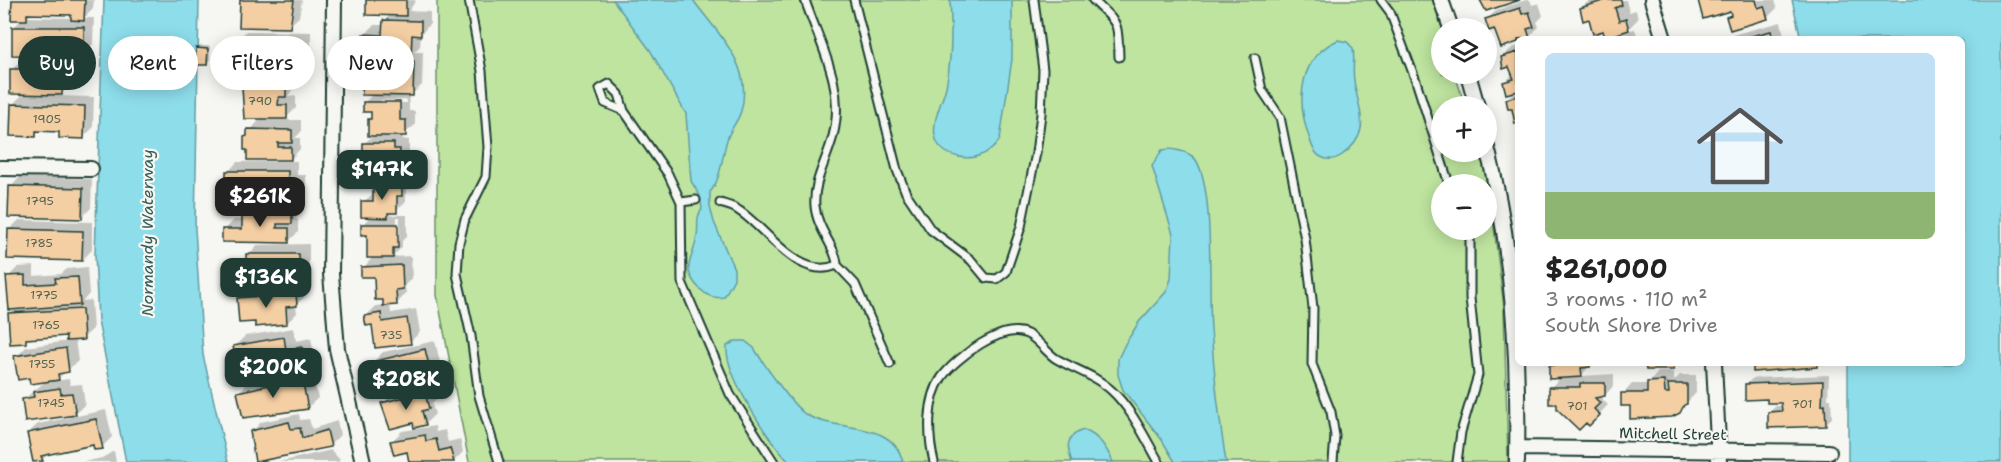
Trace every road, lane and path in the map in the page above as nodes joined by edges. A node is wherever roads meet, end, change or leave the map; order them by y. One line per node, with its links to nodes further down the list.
1 (334, 0): 31 (street)
2 (469, 0): 32 (lane)
3 (805, 0): 23 (lane)
4 (854, 0): 5 (lane)
5 (1034, 0)
6 (1093, 0): 12 (lane)
7 (1381, 0): 18 (lane)
8 (1441, 0): 10 (street)
9 (1652, 0): 11 (street)
10 (1447, 18)
11 (1663, 36)
12 (1119, 57)
13 (1255, 58): 36 (lane)
14 (624, 111): 20 (lane)
15 (1491, 162): 24 (street)
16 (0, 168): 17 (street)
17 (91, 169)
18 (1446, 174)
19 (696, 200): 20 (lane)
20 (681, 202): 33 (lane)
21 (720, 203): 23 (lane)
22 (1470, 240): 37 (lane)
23 (837, 265): 25 (lane)
24 (1515, 356)
25 (890, 364)
26 (1515, 366): 29 (street)
27 (1714, 366): 30 (street)
28 (1828, 452): 30 (street, Mitchell Street)
29 (1517, 455): 30 (street, Mitchell Street)
30 (1719, 456)
31 (363, 462)
32 (499, 462)
33 (774, 462)
34 (934, 462): 35 (lane)
35 (1159, 462)
36 (1333, 462)
37 (1457, 462)

